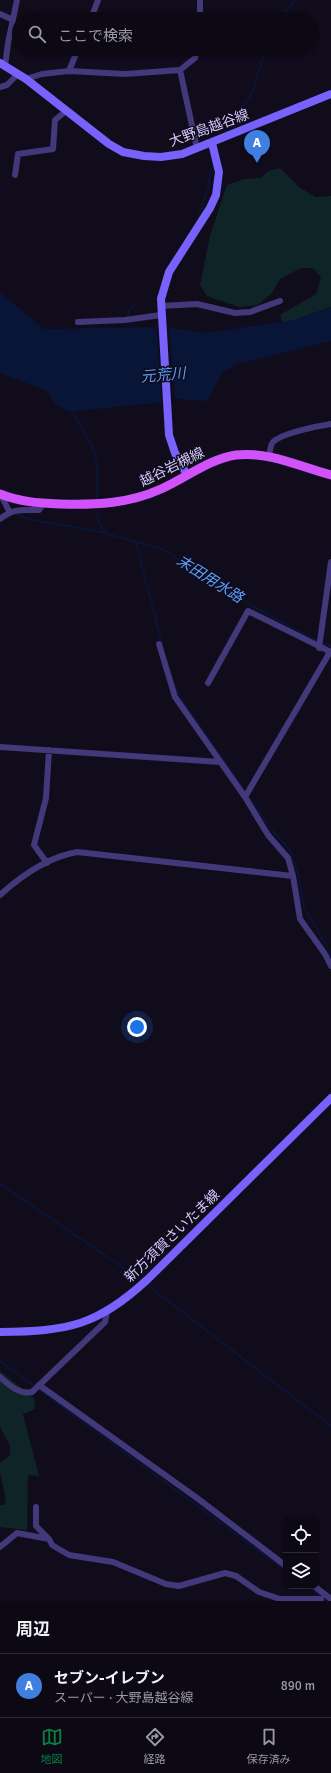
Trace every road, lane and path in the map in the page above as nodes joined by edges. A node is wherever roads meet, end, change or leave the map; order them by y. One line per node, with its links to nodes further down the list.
1 (18, 0): 4 (street)
2 (98, 0): 5 (street)
3 (200, 0): 6 (street)
4 (15, 12)
5 (94, 12)
6 (200, 12)
7 (0, 14): 8 (street)
8 (12, 20)
9 (12, 24): 12 (street)
10 (75, 56): 14 (street)
11 (195, 56): 13 (street)
12 (3, 65): 15 (main road, 大野島越谷線)
13 (180, 70): 14 (street); 21 (street)
14 (69, 72): 16 (street)
15 (18, 74): 16 (main road, 大野島越谷線); 17 (street)
16 (26, 79): 19 (main road, 大野島越谷線)
17 (0, 87)
18 (331, 94): 20 (main road, 大野島越谷線)
19 (66, 111): 21 (main road, 大野島越谷線); 22 (street)
20 (212, 143): 21 (main road, 大野島越谷線); 24 (main road)
21 (197, 149)
22 (15, 175)
23 (280, 301): 24 (street)
24 (161, 306): 25 (main road)
25 (161, 318): 26 (street); 30 (main road)
26 (78, 322)
27 (331, 424): 28 (street)
28 (269, 457): 29 (main road, 越谷岩槻線); 30 (main road, 越谷岩槻線)
29 (331, 475)
30 (188, 476): 32 (main road, 越谷岩槻線)
31 (0, 494): 32 (main road, 越谷岩槻線); 33 (street)
32 (44, 503): 33 (street)
33 (9, 511): 34 (street)
34 (0, 519)
35 (331, 562): 37 (street)
36 (158, 644): 42 (street)
37 (319, 648): 38 (street); 39 (street)
38 (331, 652): 43 (street)
39 (208, 683)
40 (0, 747): 41 (street)
41 (48, 750): 42 (street); 44 (street)
42 (220, 762): 43 (street)
43 (245, 797): 45 (street)
44 (47, 863): 45 (street); 46 (street)
45 (293, 876): 47 (street)
46 (0, 895)
47 (331, 966)
48 (331, 1098): 49 (main road, 新方須賀さいたま線)
49 (107, 1312): 50 (main road, 新方須賀さいたま線); 52 (street)
50 (0, 1332)
51 (0, 1378): 52 (street)
52 (39, 1385): 56 (street)
53 (36, 1507): 54 (street)
54 (49, 1539): 55 (street); 59 (street)
55 (0, 1547)
56 (283, 1564)
57 (316, 1589): 59 (street)
58 (331, 1589): 59 (street)
59 (322, 1598): 60 (street)
60 (331, 1598)

